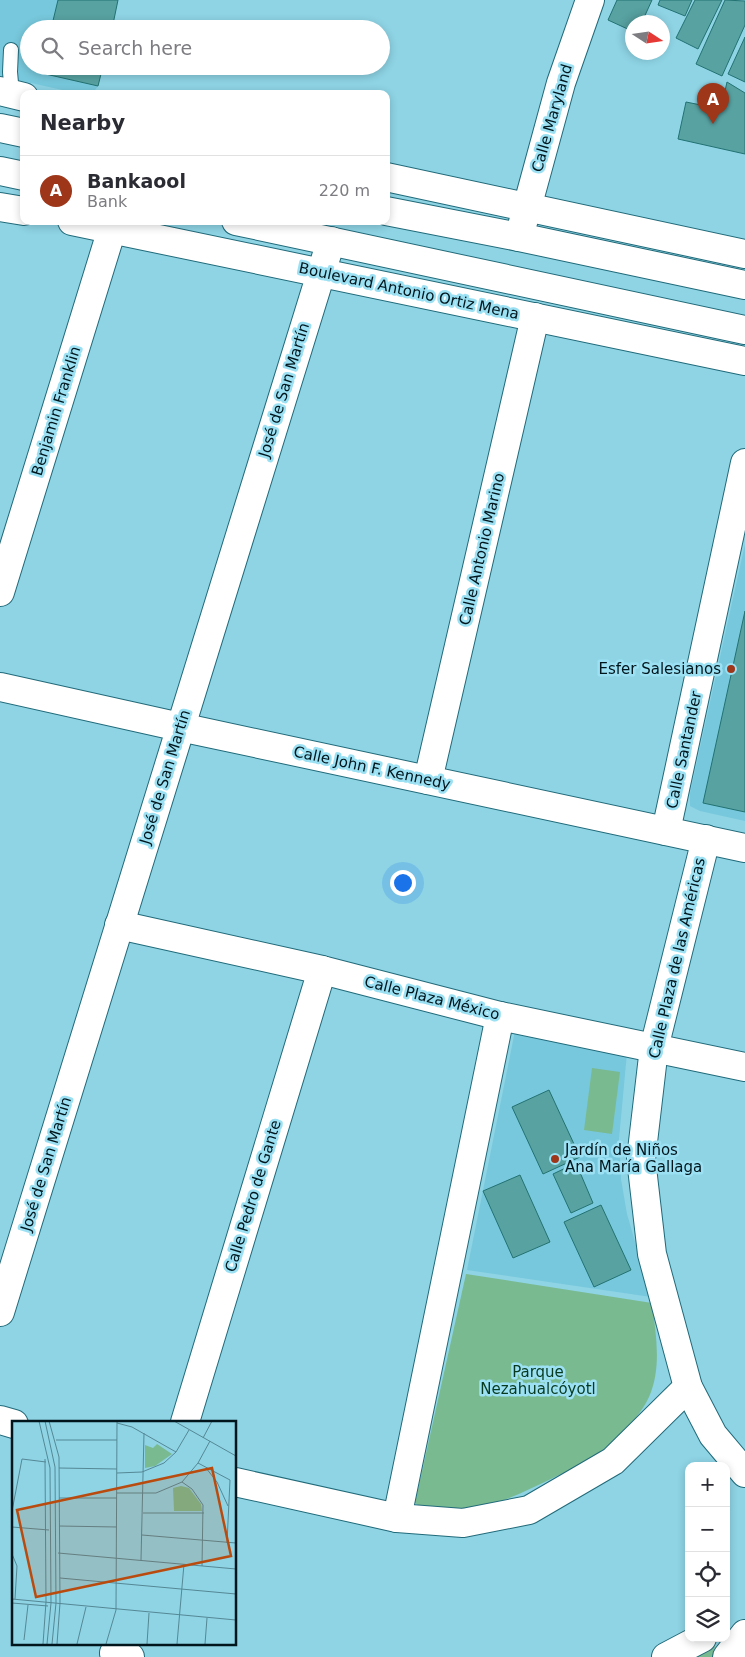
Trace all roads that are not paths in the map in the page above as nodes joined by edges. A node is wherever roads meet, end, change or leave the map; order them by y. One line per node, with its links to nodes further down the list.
1 (590, 0): 10 (street, Calle Maryland)
2 (11, 50): 3 (lane)
3 (12, 94)
4 (0, 128): 5 (street)
5 (20, 132)
6 (0, 171): 7 (street)
7 (20, 175)
8 (390, 178): 10 (street)
9 (0, 206): 11 (street)
10 (527, 208): 16 (street, Calle Maryland); 18 (street)
11 (20, 210)
12 (390, 212): 16 (street)
13 (92, 225): 15 (street, Boulevard Antonio Ortiz Mena)
14 (255, 225): 17 (street)
15 (112, 229): 19 (street, Boulevard Antonio Ortiz Mena); 25 (street, Benjamin Franklin)
16 (520, 237): 20 (street)
17 (331, 241): 19 (street, José de San Martín); 22 (street)
18 (745, 254)
19 (321, 272): 21 (street, Boulevard Antonio Ortiz Mena); 27 (street, José de San Martín)
20 (745, 285)
21 (535, 317): 23 (street, Boulevard Antonio Ortiz Mena); 28 (street, Calle Antonio Marino)
22 (745, 330)
23 (745, 361)
24 (745, 463): 29 (street, Calle Santander)
25 (0, 592)
26 (0, 687): 27 (street, Calle John F. Kennedy)
27 (180, 727): 28 (street, Calle John F. Kennedy); 32 (street, José de San Martín)
28 (428, 780): 29 (street, Calle John F. Kennedy)
29 (666, 831): 30 (street, Calle John F. Kennedy)
30 (706, 840): 31 (street, Calle John F. Kennedy); 35 (street, Calle Plaza de las Américas)
31 (745, 848)
32 (119, 925): 33 (street, Calle Plaza México); 37 (street, José de San Martín)
33 (322, 970): 34 (street, Calle Plaza México); 40 (street, Calle Pedro de Gante)
34 (500, 1016): 35 (street, Calle Plaza México); 43 (street)
35 (654, 1048): 36 (street, Calle Plaza México); 39 (street, Calle Plaza de las Américas)
36 (745, 1067)
37 (7, 1263): 38 (street, José de San Martín)
38 (0, 1312)
39 (688, 1387): 41 (street, Calle Plaza de las Américas); 43 (street)
40 (185, 1421)
41 (745, 1473)
42 (236, 1482): 43 (street)
43 (397, 1518)
44 (745, 1616): 45 (street)
45 (730, 1624)
46 (745, 1634): 49 (street)
47 (694, 1642): 48 (street)
48 (666, 1657)
49 (727, 1657)

